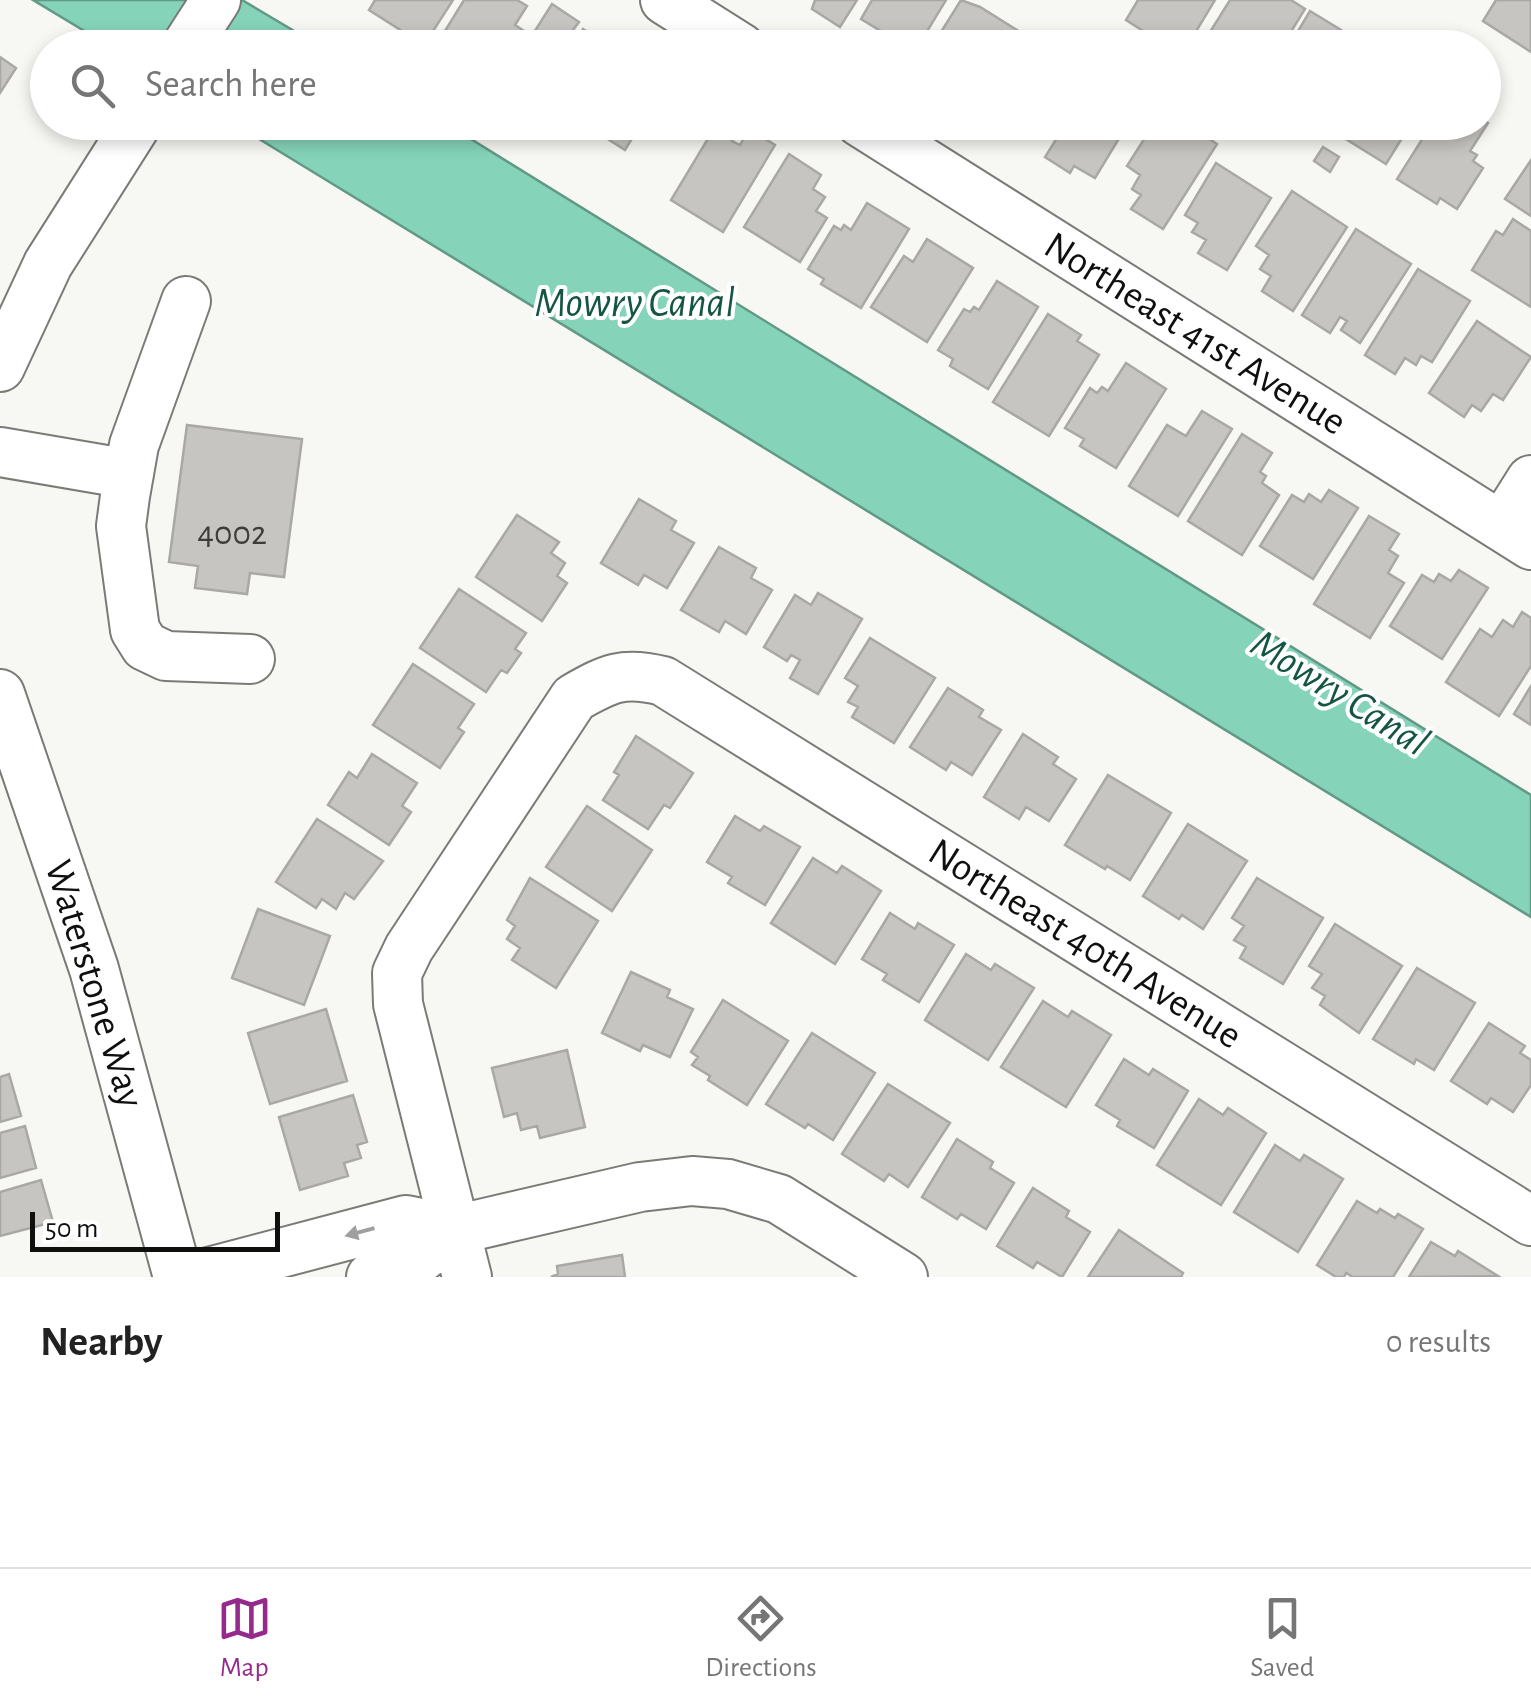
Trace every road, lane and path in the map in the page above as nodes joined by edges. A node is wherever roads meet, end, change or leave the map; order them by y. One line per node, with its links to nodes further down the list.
1 (216, 0): 3 (street)
2 (665, 0): 4 (street)
3 (197, 30)
4 (712, 30)
5 (127, 140): 8 (street)
6 (889, 140): 13 (street, Northeast 41st Avenue)
7 (186, 302): 12 (street)
8 (0, 367)
9 (0, 452): 12 (street)
10 (1531, 480): 13 (street)
11 (0, 485): 12 (street)
12 (127, 485): 14 (street)
13 (1516, 536)
14 (250, 660)
15 (0, 694): 18 (street, Waterstone Way)
16 (1531, 1222): 17 (street, Northeast 40th Avenue)
17 (455, 1230): 19 (street, one-way to 19); 20 (street); 21 (street); 22 (street)
18 (178, 1277)
19 (190, 1277)
20 (371, 1277)
21 (467, 1277)
22 (903, 1277)

